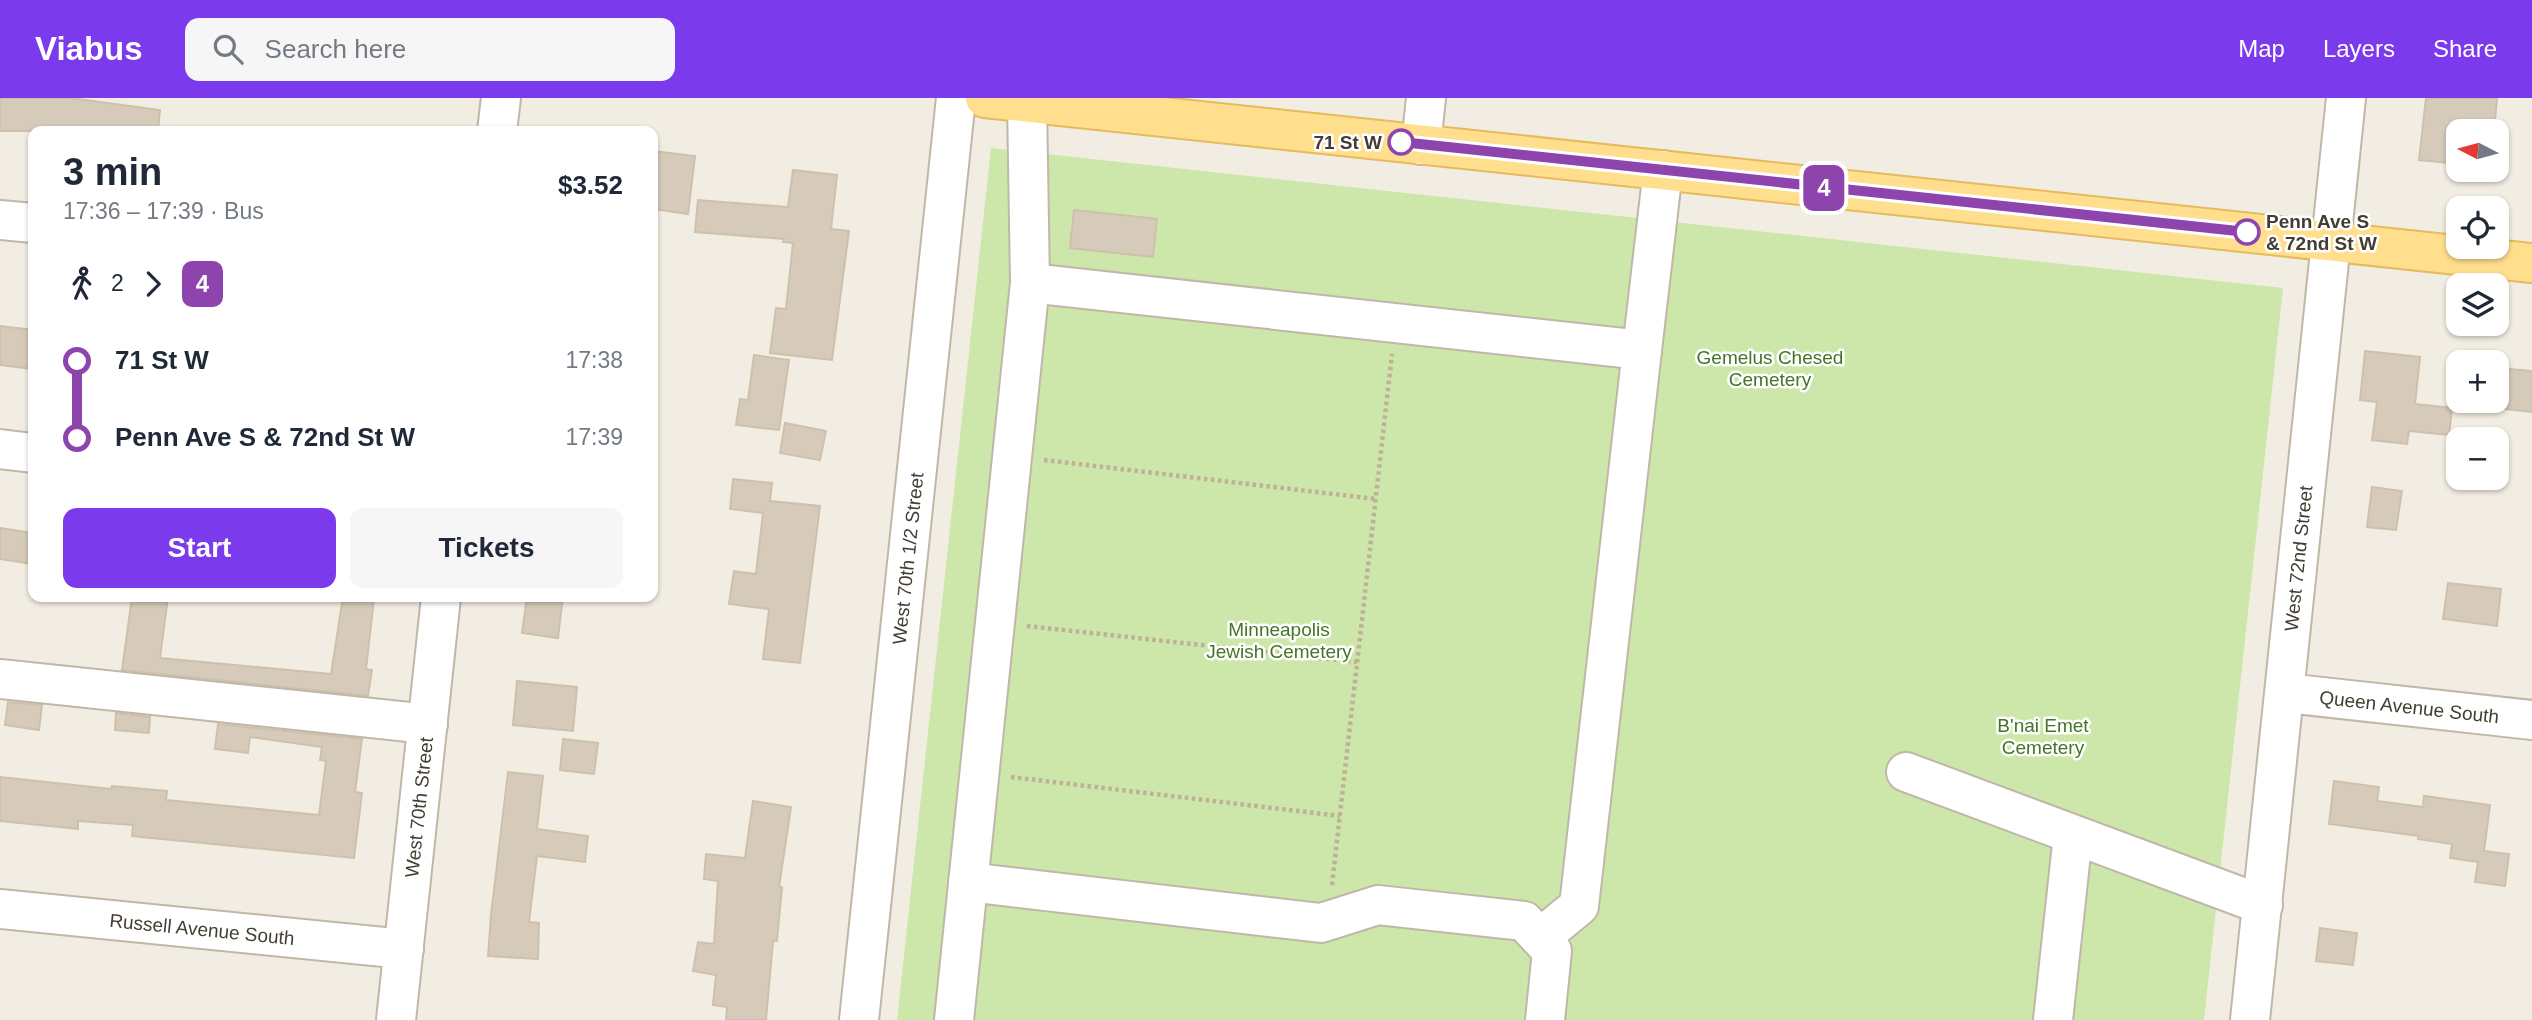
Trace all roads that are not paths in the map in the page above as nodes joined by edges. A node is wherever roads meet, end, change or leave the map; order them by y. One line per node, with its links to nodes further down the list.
1 (501, 98): 7 (street)
2 (956, 98): 31 (street, West 70th 1/2 Street)
3 (985, 98): 6 (main road)
4 (1426, 98): 8 (street)
5 (2346, 98): 12 (street, West 72nd Street)
6 (1027, 102): 8 (main road); 14 (street)
7 (498, 126)
8 (1422, 145): 9 (main road)
9 (1662, 170): 12 (main road); 15 (street)
10 (0, 220): 11 (street)
11 (28, 223)
12 (2330, 241): 13 (main road); 20 (street, West 72nd Street)
13 (2532, 263)
14 (1030, 283): 15 (street); 25 (street)
15 (1642, 349): 28 (street)
16 (0, 449): 17 (street)
17 (28, 452)
18 (440, 602): 22 (street, West 70th Street)
19 (0, 679): 22 (street)
20 (2286, 693): 21 (street, Queen Avenue South); 26 (street, West 72nd Street)
21 (2532, 720)
22 (428, 724): 29 (street, West 70th Street)
23 (1906, 772): 24 (street)
24 (2073, 835): 26 (street); 34 (street)
25 (968, 882): 28 (street); 32 (street)
26 (2263, 905): 35 (street, West 72nd Street)
27 (0, 909): 29 (street, Russell Avenue South)
28 (1540, 938): 33 (street)
29 (404, 949): 30 (street, West 70th Street)
30 (396, 1020)
31 (859, 1020)
32 (954, 1020)
33 (1545, 1020)
34 (2053, 1020)
35 (2250, 1020)

